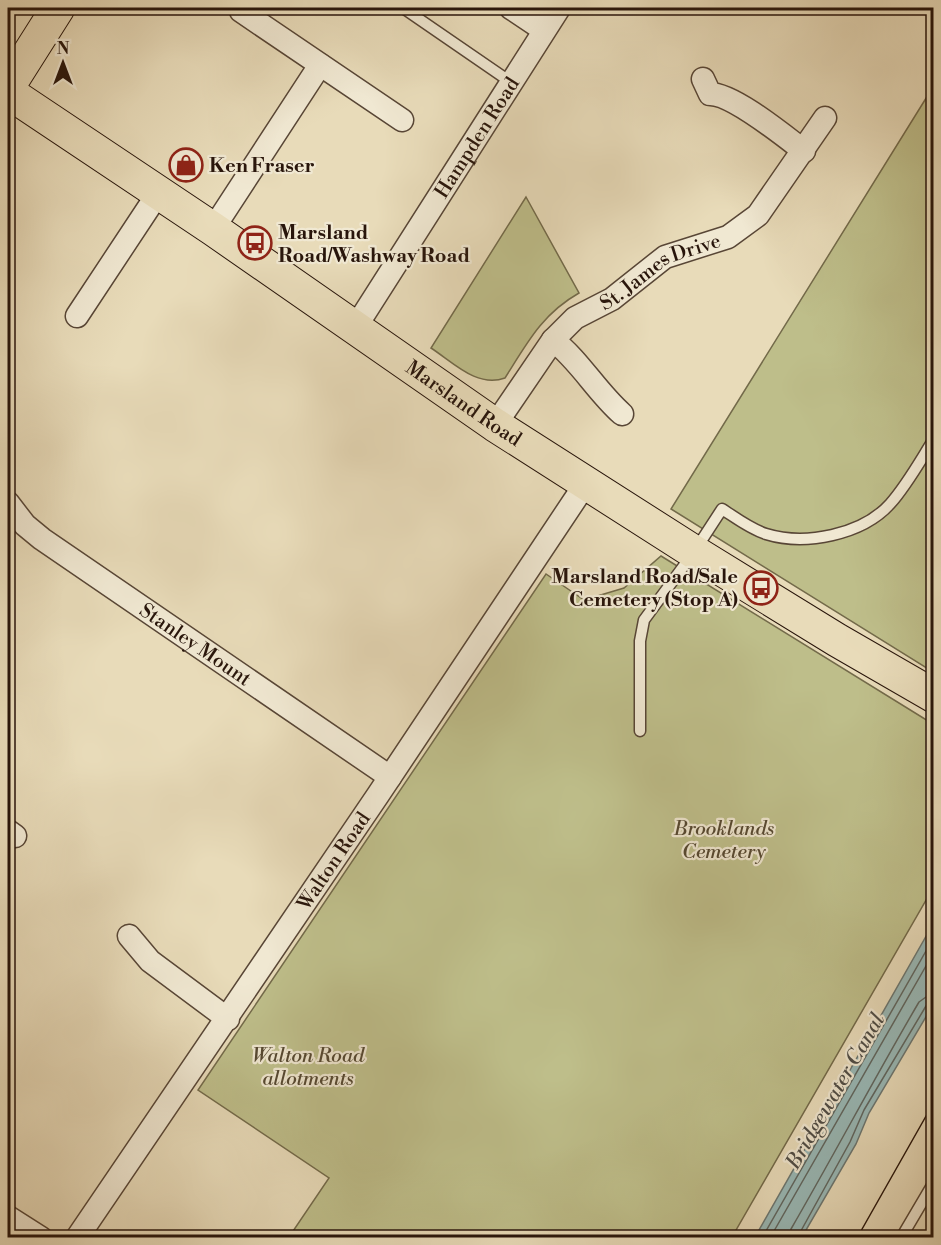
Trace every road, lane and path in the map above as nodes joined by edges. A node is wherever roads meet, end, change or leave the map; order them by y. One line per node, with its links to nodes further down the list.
1 (58, 8): 9 (main road)
2 (403, 8): 8 (lane)
3 (511, 8): 6 (street)
4 (559, 8): 6 (street, Hampden Road)
5 (241, 11): 7 (street)
6 (544, 30): 8 (street, Hampden Road)
7 (320, 65): 13 (street); 16 (street)
8 (512, 82): 18 (street, Hampden Road)
9 (8, 87)
10 (8, 92): 15 (main road, Marsland Road)
11 (705, 94): 14 (street)
12 (825, 118): 14 (street, St. James Drive)
13 (402, 120)
14 (804, 151): 19 (street, St. James Drive)
15 (159, 192): 16 (main road, Marsland Road); 17 (street)
16 (213, 229): 18 (main road, Marsland Road)
17 (77, 316)
18 (354, 328): 21 (main road, Marsland Road)
19 (553, 340): 20 (street); 21 (street, St. James Drive)
20 (623, 418)
21 (495, 425): 23 (main road, Marsland Road)
22 (933, 439): 25 (lane)
23 (586, 483): 25 (main road, Marsland Road); 28 (street, Walton Road)
24 (8, 503): 28 (street, Stanley Mount)
25 (694, 552): 26 (main road, Marsland Road); 27 (lane)
26 (933, 696)
27 (640, 731)
28 (390, 777): 30 (street, Walton Road)
29 (129, 936): 30 (street)
30 (228, 1019): 34 (street, Walton Road)
31 (933, 1182): 35 (lane)
32 (8, 1217): 33 (street)
33 (41, 1238)
34 (77, 1238)
35 (901, 1238)

